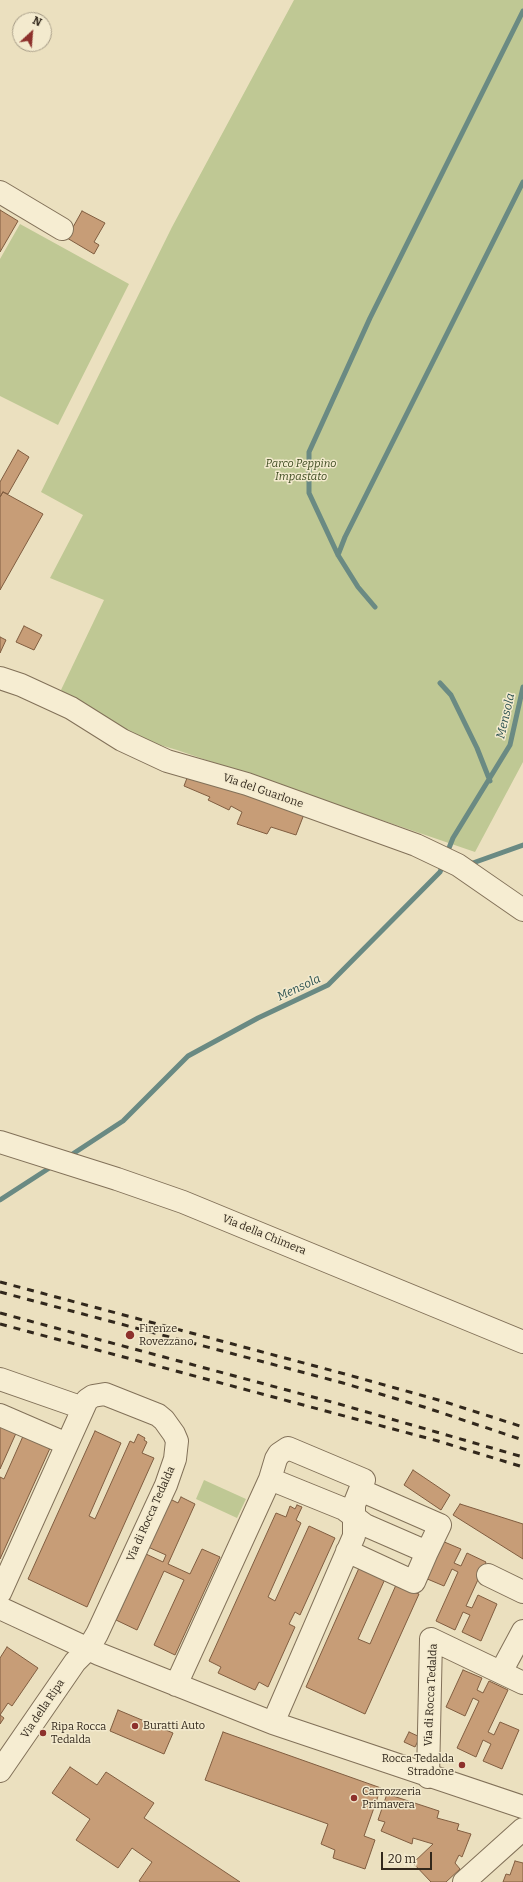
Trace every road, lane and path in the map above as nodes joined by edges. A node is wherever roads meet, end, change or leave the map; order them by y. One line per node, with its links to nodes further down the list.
1 (0, 192): 2 (street)
2 (62, 229)
3 (0, 678): 4 (street, Via del Guarlone)
4 (523, 910)
5 (0, 1142): 6 (street, Via della Chimera)
6 (523, 1342)
7 (0, 1379): 8 (street)
8 (83, 1408): 10 (street, Via di Rocca Tedalda); 21 (street, Via di Rocca Tedalda)
9 (0, 1415): 10 (street)
10 (67, 1444): 18 (street, Via di Rocca Tedalda)
11 (270, 1479): 12 (street); 13 (street); 24 (street)
12 (360, 1490): 13 (street); 15 (street)
13 (355, 1518): 14 (street); 15 (street)
14 (347, 1551): 15 (street); 25 (street)
15 (427, 1552)
16 (488, 1575): 17 (street)
17 (523, 1592)
18 (0, 1593)
19 (0, 1608): 21 (street)
20 (523, 1631): 22 (street)
21 (88, 1649): 24 (street); 26 (street, Via della Ripa)
22 (500, 1672): 23 (street, Via di Rocca Tedalda); 27 (street, Via di Rocca Tedalda)
23 (523, 1683)
24 (176, 1685): 25 (street)
25 (273, 1722): 27 (street)
26 (0, 1771)
27 (428, 1777): 28 (street)
28 (523, 1807)
29 (523, 1829): 30 (street)
30 (464, 1882)

